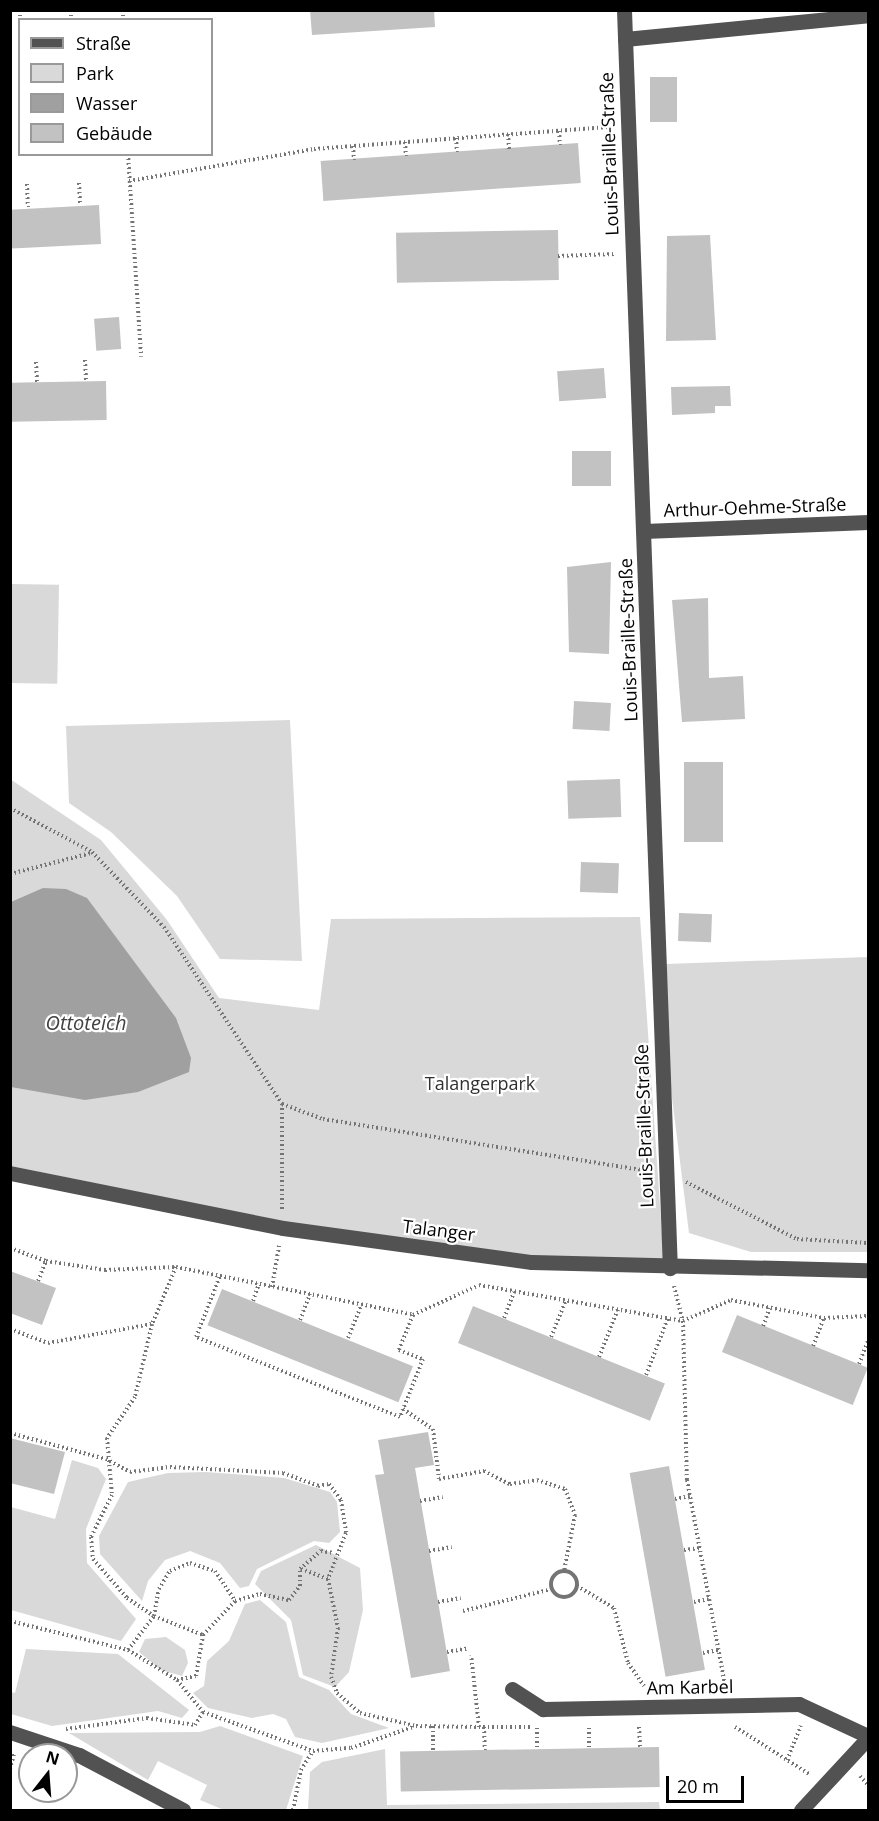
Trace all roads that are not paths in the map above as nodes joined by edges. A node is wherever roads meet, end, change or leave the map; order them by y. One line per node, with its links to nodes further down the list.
1 (624, 10): 3 (street, Louis-Braille-Straße)
2 (868, 15): 3 (street)
3 (625, 39): 5 (street, Louis-Braille-Straße)
4 (868, 522): 5 (street, Arthur-Oehme-Straße)
5 (644, 531): 7 (street, Louis-Braille-Straße)
6 (10, 1173): 7 (street, Talanger)
7 (670, 1268): 8 (street, Talanger)
8 (868, 1270)
9 (512, 1689): 11 (street, Am Karbel)
10 (10, 1732): 12 (street)
11 (868, 1737): 13 (street, Am Karbel)
12 (183, 1810)
13 (801, 1810)

